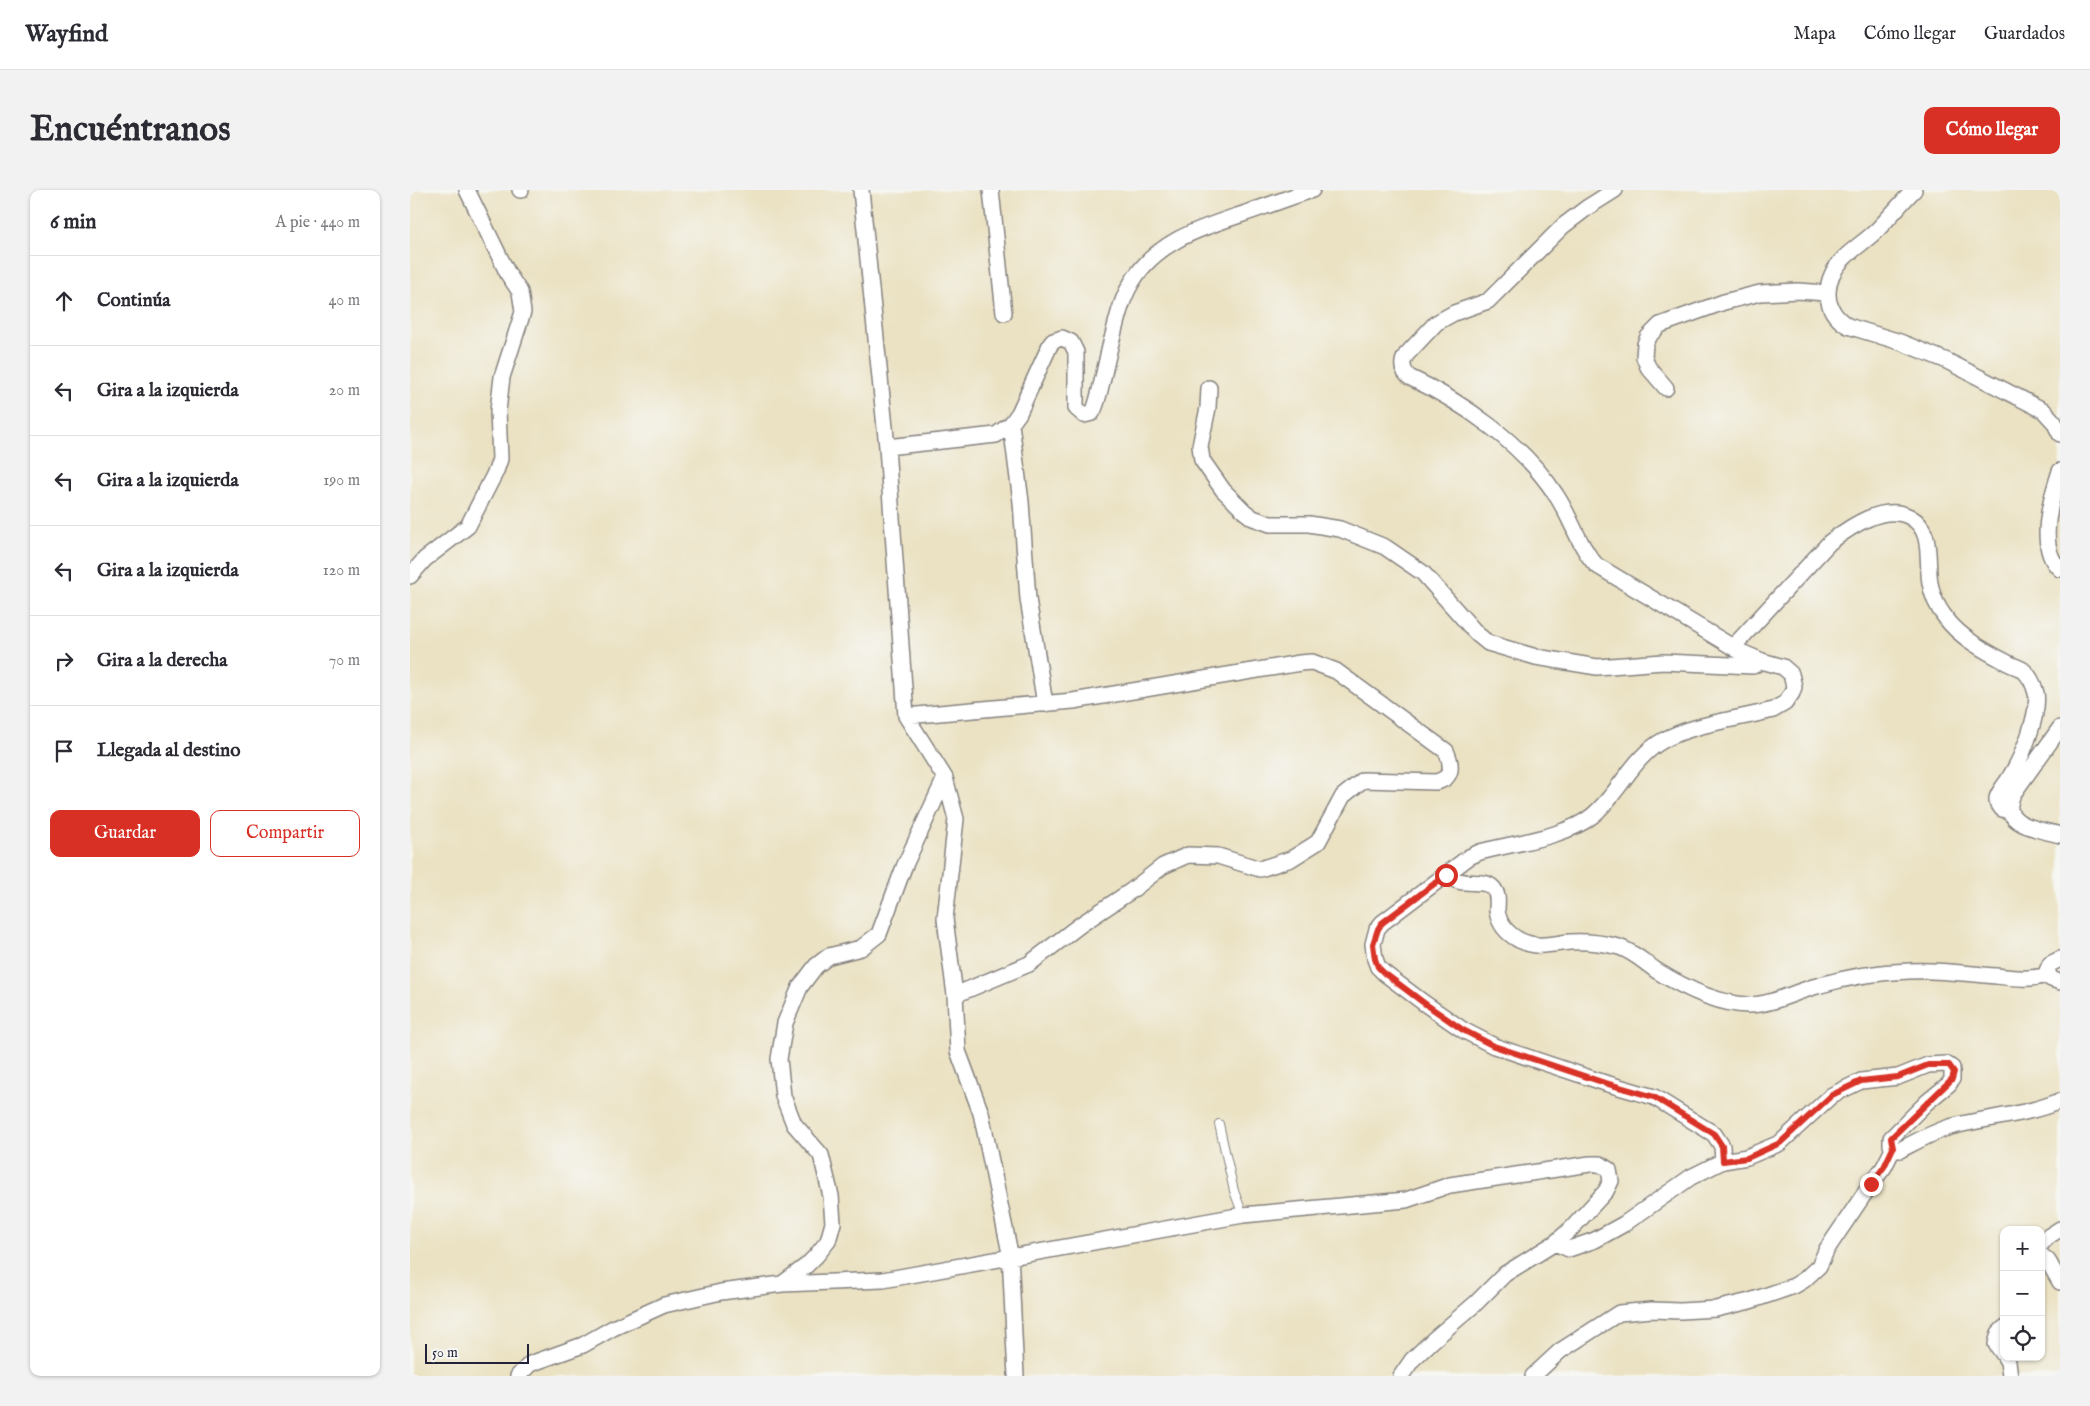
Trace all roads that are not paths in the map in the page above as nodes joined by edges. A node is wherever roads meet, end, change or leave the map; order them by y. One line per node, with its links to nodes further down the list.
1 (467, 190): 16 (street)
2 (861, 190): 13 (street)
3 (990, 190): 8 (street)
4 (1312, 190): 11 (street)
5 (1616, 190): 17 (street)
6 (1914, 190): 7 (street)
7 (1827, 293): 10 (street); 12 (street)
8 (1004, 313)
9 (1209, 388): 18 (street)
10 (1666, 388)
11 (1011, 424): 13 (street); 19 (street)
12 (2060, 434)
13 (887, 447): 20 (street)
14 (2060, 471): 15 (street)
15 (2060, 569)
16 (410, 576)
17 (1733, 647): 18 (street); 23 (street)
18 (1762, 661): 25 (street)
19 (1045, 704): 20 (street); 28 (street)
20 (906, 716): 22 (street)
21 (2060, 728): 23 (street)
22 (945, 778): 28 (street); 40 (street)
23 (2011, 812): 24 (street)
24 (2060, 835)
25 (1446, 875): 27 (street); 32 (street)
26 (2060, 959): 27 (street)
27 (2054, 979)
28 (955, 996): 37 (street)
29 (2060, 1101): 31 (street)
30 (1219, 1124): 33 (lane)
31 (1893, 1148): 32 (street); 47 (street)
32 (1723, 1161): 36 (street)
33 (1243, 1215): 36 (street); 37 (street)
34 (2060, 1229): 35 (street)
35 (2045, 1240)
36 (1555, 1243): 46 (street)
37 (1011, 1258): 40 (street); 45 (street)
38 (2045, 1258): 39 (street)
39 (2060, 1282)
40 (782, 1284): 44 (street)
41 (2000, 1332): 42 (street)
42 (2000, 1350)
43 (2007, 1361): 48 (street)
44 (518, 1376)
45 (1016, 1376)
46 (1401, 1376)
47 (1533, 1376)
48 (2010, 1376)

